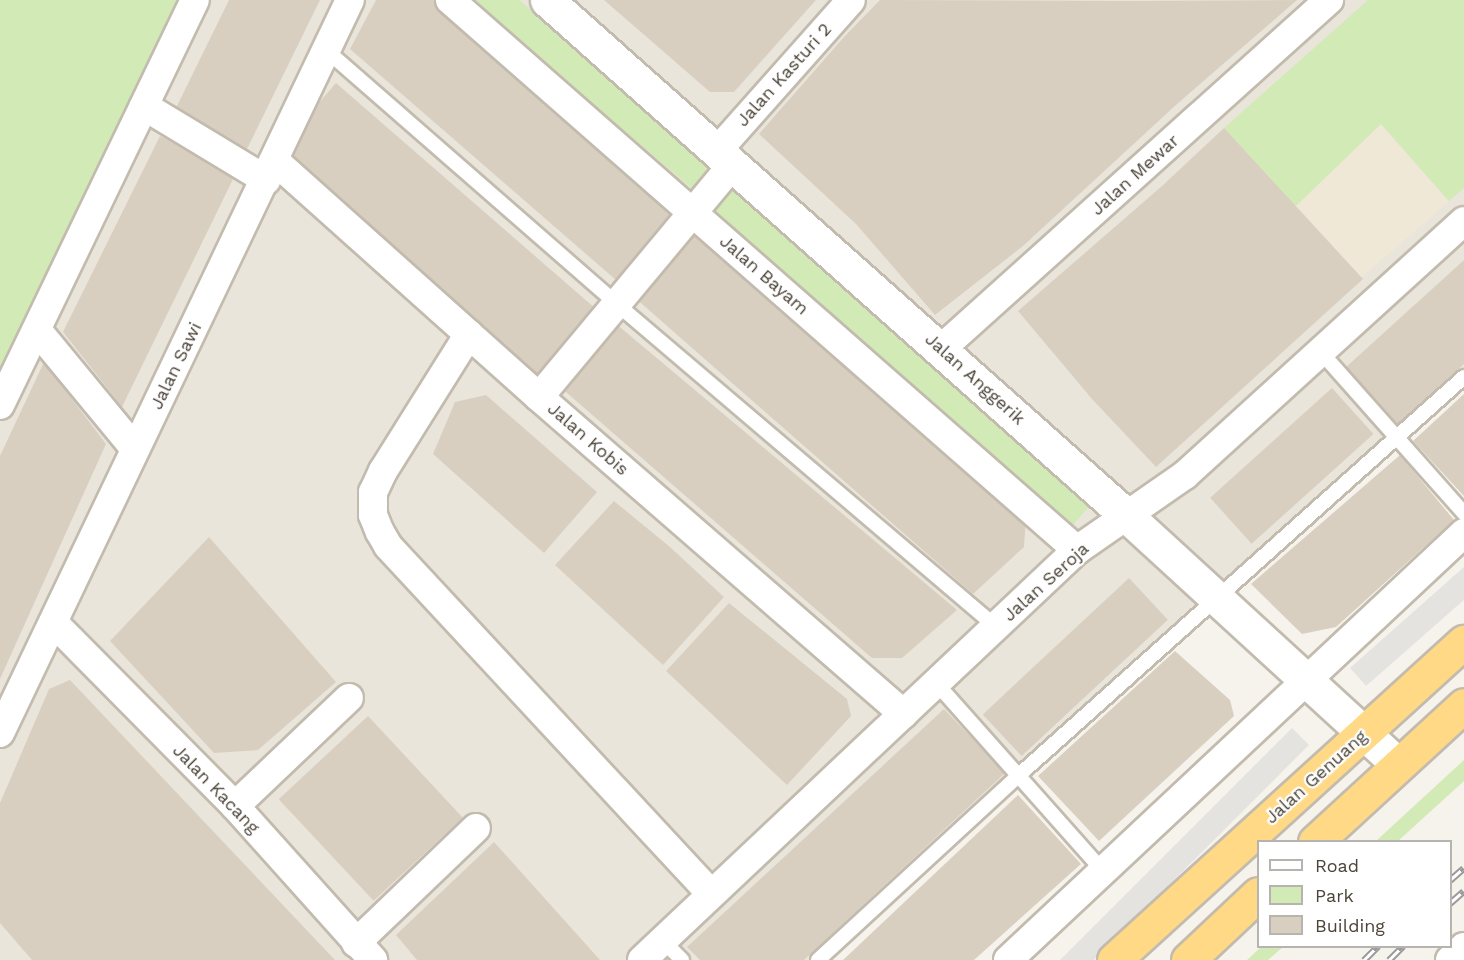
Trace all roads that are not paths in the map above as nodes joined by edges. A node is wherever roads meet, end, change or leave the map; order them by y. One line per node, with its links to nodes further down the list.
1 (195, 0): 8 (street)
2 (351, 0): 7 (street, Jalan Sawi)
3 (450, 0): 11 (street, Jalan Bayam)
4 (547, 0): 9 (street, Jalan Anggerik)
5 (851, 0): 9 (street, Jalan Kasturi 2)
6 (1329, 0): 16 (street, Jalan Mewar)
7 (326, 50): 10 (street, Jalan Sawi); 13 (lane)
8 (144, 106): 10 (street, Jalan Kobis); 14 (street)
9 (726, 157): 11 (street, Jalan Kasturi 2); 16 (street, Jalan Anggerik)
10 (271, 171): 15 (street, Jalan Kobis); 22 (street, Jalan Sawi)
11 (693, 213): 13 (street, Jalan Kasturi 2); 26 (street, Jalan Bayam)
12 (1464, 220): 17 (street, Jalan Seroja)
13 (618, 305): 19 (street, Jalan Kasturi 2); 29 (lane)
14 (37, 330): 20 (street); 22 (street)
15 (469, 334): 19 (street, Jalan Kobis); 44 (street)
16 (941, 349): 24 (street, Jalan Anggerik)
17 (1320, 351): 21 (lane); 24 (street, Jalan Seroja)
18 (1464, 377): 21 (lane)
19 (539, 397): 35 (street, Jalan Kobis)
20 (0, 405)
21 (1395, 438): 23 (lane); 27 (lane)
22 (135, 449): 28 (street, Jalan Sawi)
23 (1464, 513)
24 (1127, 516): 26 (street, Jalan Seroja); 27 (street, Jalan Anggerik)
25 (1464, 533): 31 (street)
26 (1077, 550): 29 (street, Jalan Seroja)
27 (1216, 597): 31 (street, Jalan Anggerik); 39 (lane)
28 (54, 623): 36 (street, Jalan Sawi); 40 (street, Jalan Kacang)
29 (996, 627): 32 (street, Jalan Seroja)
30 (1464, 642): 37 (highway, Jalan Genuang)
31 (1305, 681): 37 (street, Jalan Anggerik); 43 (street)
32 (937, 684): 35 (street, Jalan Seroja); 39 (lane)
33 (349, 698): 40 (street)
34 (1464, 705): 38 (highway)
35 (904, 714): 44 (street, Jalan Seroja)
36 (0, 733)
37 (1366, 733): 38 (street, Jalan Anggerik); 52 (highway, Jalan Genuang)
38 (1398, 764): 42 (highway)
39 (1019, 775): 43 (lane); 50 (lane)
40 (235, 806): 48 (street, Jalan Kacang)
41 (476, 828): 48 (street)
42 (1317, 840)
43 (1104, 872): 51 (street)
44 (711, 894): 47 (street, Jalan Seroja)
45 (1257, 895): 53 (highway)
46 (1464, 947): 54 (street)
47 (672, 950): 49 (street, Jalan Seroja)
48 (364, 951)
49 (642, 960)
50 (818, 960)
51 (1008, 960)
52 (1114, 960)
53 (1188, 960)
54 (1450, 960)

